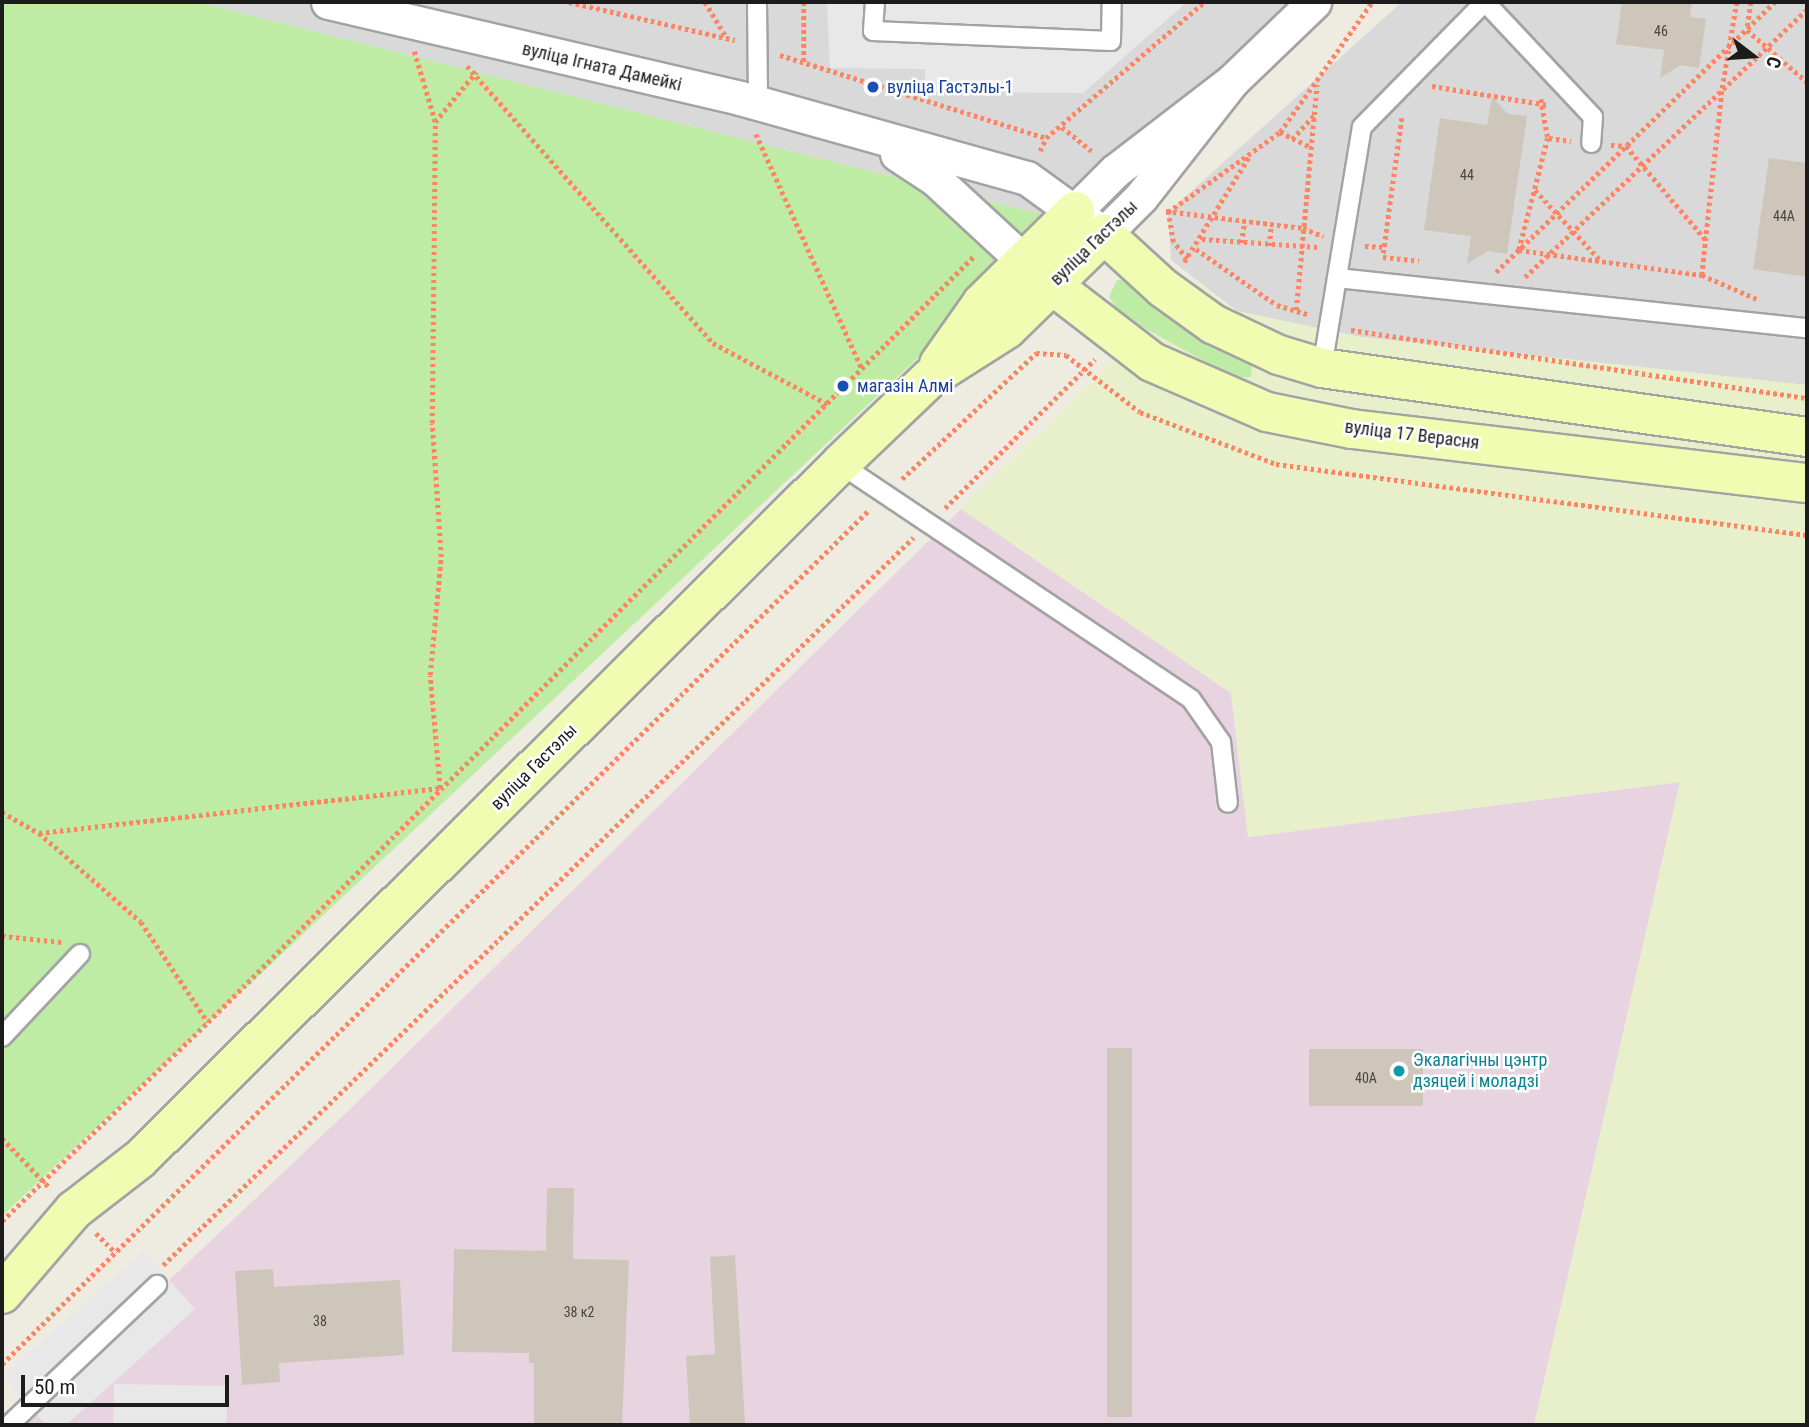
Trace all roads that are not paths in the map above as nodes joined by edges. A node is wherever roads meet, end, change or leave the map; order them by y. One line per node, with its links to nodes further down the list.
1 (328, 2): 7 (street, вуліца Ігната Дамейкі)
2 (757, 2): 9 (lane)
3 (875, 2): 4 (lane)
4 (1112, 2)
5 (1314, 2): 8 (street, вуліца Гастэлы)
6 (1485, 2): 11 (lane); 14 (lane)
7 (406, 11): 9 (street, вуліца Ігната Дамейкі)
8 (1233, 82): 12 (street, вуліца Гастэлы); 12 (street, вуліца Гастэлы)
9 (749, 101): 10 (street, вуліца Ігната Дамейкі)
10 (874, 139): 12 (street, вуліца Ігната Дамейкі); 13 (street, вуліца Ігната Дамейкі)
11 (1591, 143)
12 (1089, 223): 13 (main road, вуліца Гастэлы); 16 (main road)
13 (1037, 274): 18 (main road, вуліца Гастэлы); 19 (main road, вуліца 17 Верасня)
14 (1337, 278): 15 (lane); 16 (lane)
15 (1807, 328)
16 (1322, 368): 17 (main road)
17 (1807, 437)
18 (840, 464): 20 (lane); 24 (main road, вуліца Гастэлы)
19 (1807, 483)
20 (1228, 803)
21 (80, 954): 22 (lane)
22 (2, 1037)
23 (157, 1285): 25 (lane)
24 (2, 1294)
25 (9, 1425)

